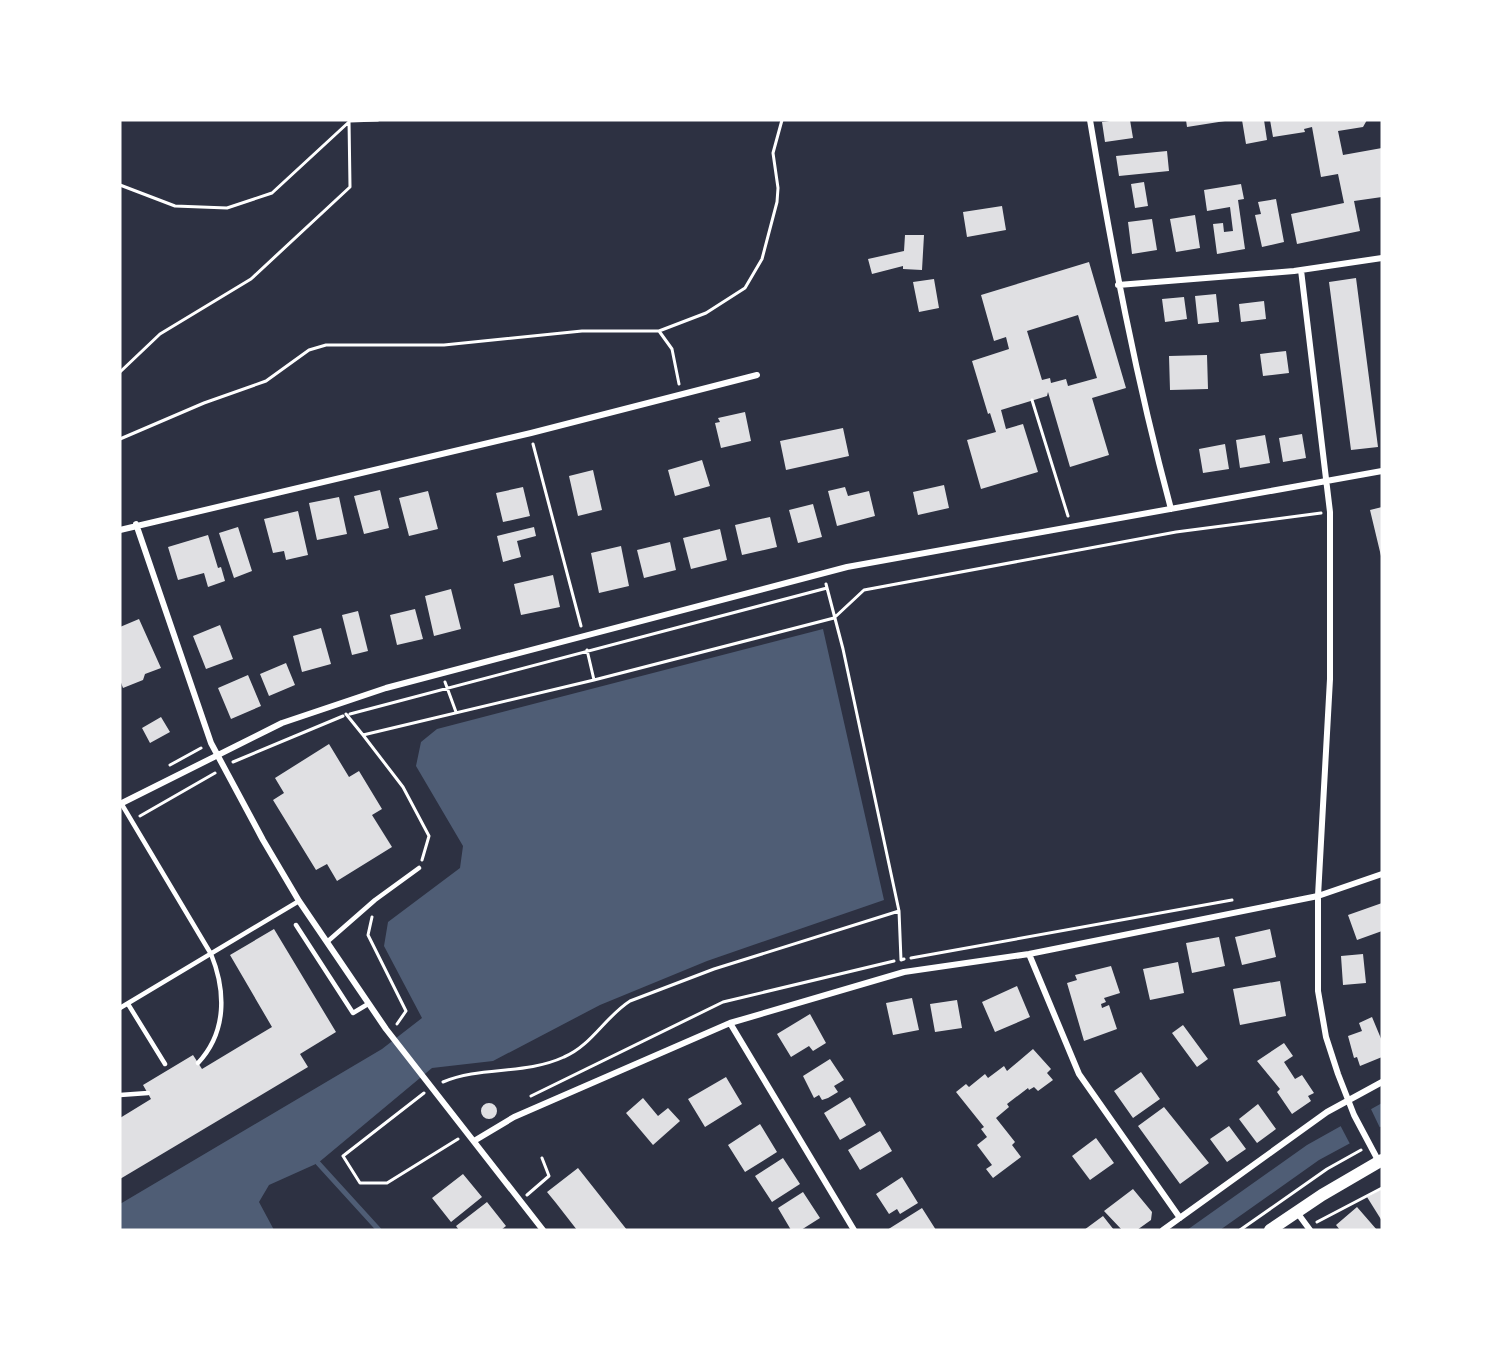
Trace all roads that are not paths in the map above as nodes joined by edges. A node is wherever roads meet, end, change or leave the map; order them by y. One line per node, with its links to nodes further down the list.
1 (1090, 120): 4 (street)
2 (1382, 258): 3 (street)
3 (1301, 270): 4 (street); 7 (street)
4 (1119, 285): 8 (street)
5 (757, 375): 9 (street)
6 (1382, 471): 7 (street)
7 (1328, 482): 8 (street); 15 (street)
8 (1171, 508): 11 (street)
9 (136, 524): 10 (street); 11 (street)
10 (120, 530)
11 (216, 754): 12 (street); 16 (street)
12 (121, 803): 19 (lane)
13 (419, 868): 18 (lane)
14 (1382, 874): 15 (street)
15 (1318, 896): 20 (street); 30 (street)
16 (298, 901): 18 (street); 19 (lane)
17 (296, 925): 22 (lane)
18 (327, 942): 22 (street)
19 (211, 954): 21 (lane); 25 (lane)
20 (1029, 954): 24 (street); 34 (street)
21 (128, 1004): 23 (lane); 26 (lane)
22 (368, 1004): 31 (street)
23 (120, 1008)
24 (730, 1023): 31 (street); 37 (street)
25 (198, 1063)
26 (165, 1064)
27 (1382, 1082): 30 (street)
28 (148, 1093): 29 (lane)
29 (120, 1095)
30 (1348, 1099): 32 (street); 34 (street)
31 (474, 1141): 36 (street)
32 (1380, 1161): 33 (main road)
33 (1296, 1211): 35 (street); 39 (main road)
34 (1180, 1218): 38 (street)
35 (1308, 1228)
36 (543, 1230)
37 (854, 1230)
38 (1163, 1230)
39 (1270, 1230)

